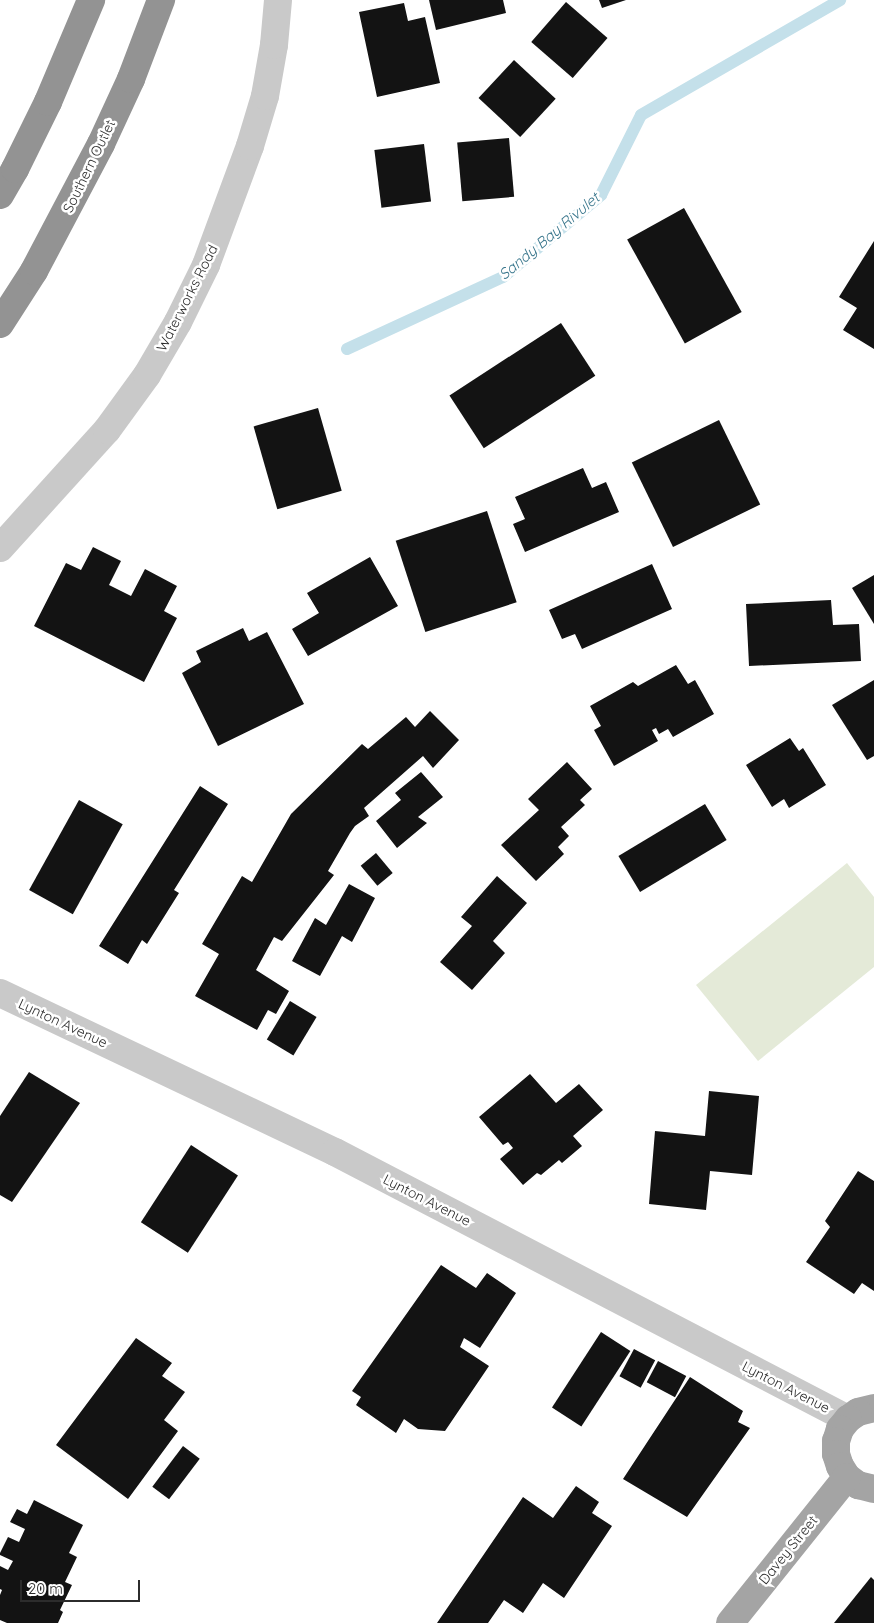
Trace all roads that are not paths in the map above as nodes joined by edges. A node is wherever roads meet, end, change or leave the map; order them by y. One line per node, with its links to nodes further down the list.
1 (91, 0): 4 (highway)
2 (161, 0): 5 (highway, Southern Outlet)
3 (278, 0): 6 (street, Waterworks Road)
4 (0, 195)
5 (0, 324)
6 (0, 548)
7 (0, 993): 9 (street, Lynton Avenue)
8 (874, 1408): 9 (main road)
9 (848, 1419): 10 (main road)
10 (847, 1477): 11 (main road); 12 (main road, Davey Street)
11 (874, 1489)
12 (730, 1623)

